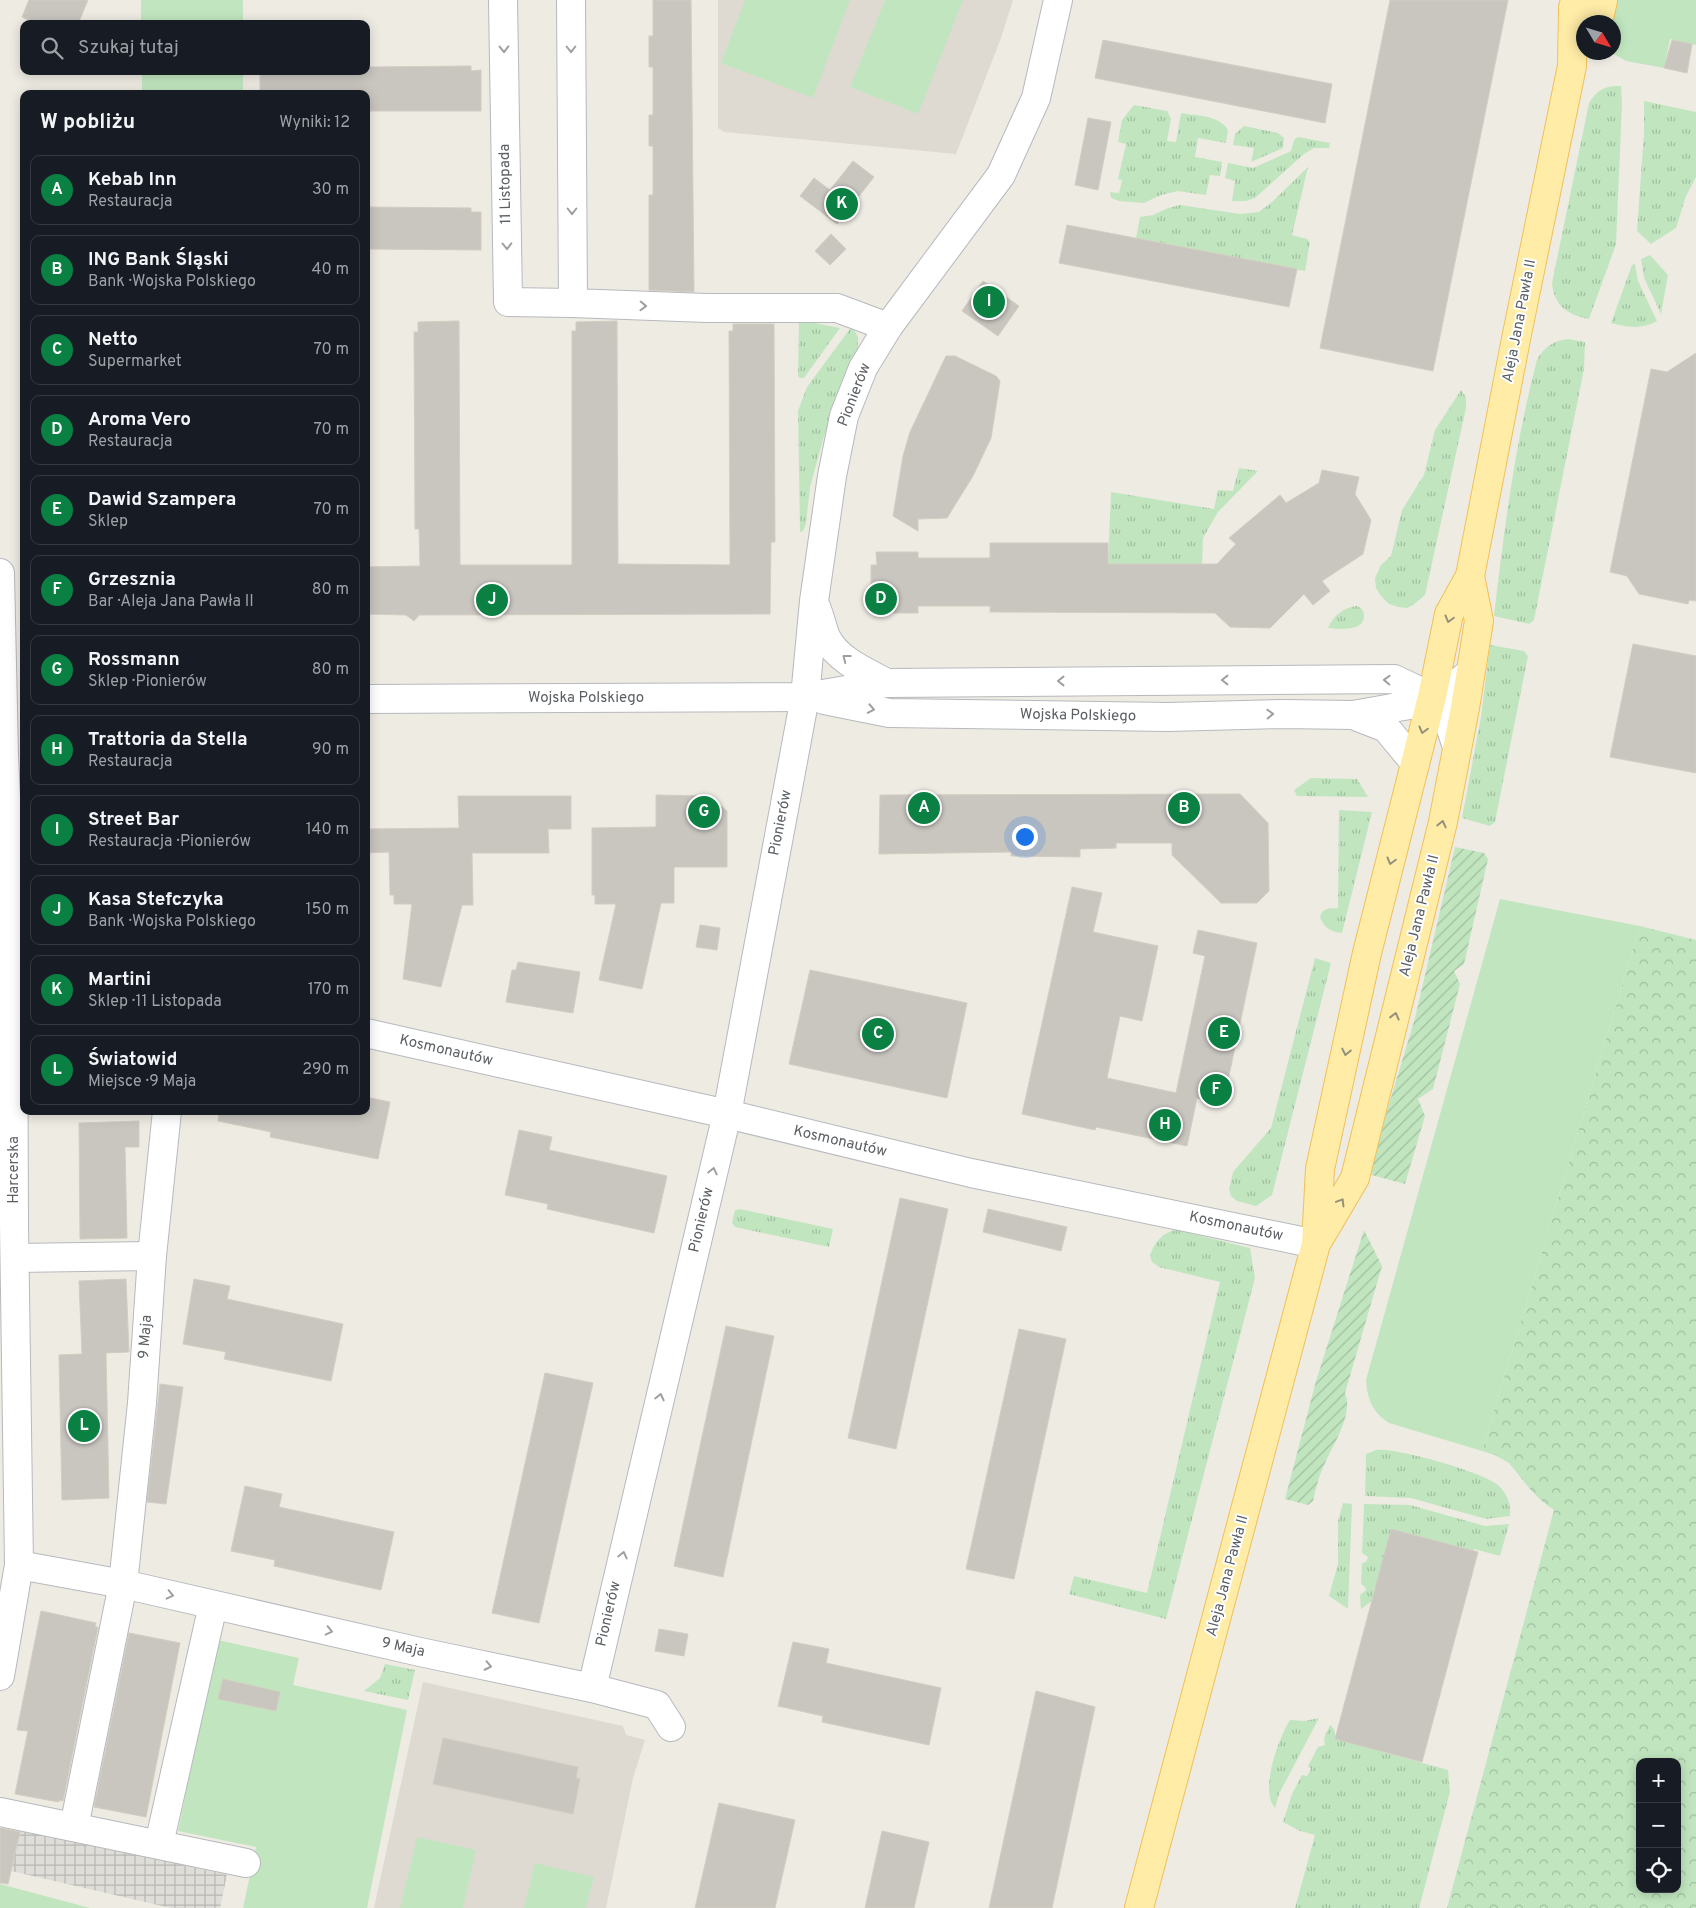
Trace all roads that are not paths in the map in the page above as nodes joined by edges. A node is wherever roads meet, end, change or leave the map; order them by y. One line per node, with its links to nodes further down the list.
1 (503, 0): 9 (street, 11 Listopada, one-way to 9)
2 (571, 0): 9 (street, one-way to 9)
3 (1058, 0): 10 (street, Pionierów)
4 (1575, 0): 7 (main road, Aleja Jana Pawła II)
5 (1603, 0): 6 (main road)
6 (1598, 15)
7 (1576, 18)
8 (1577, 60): 12 (main road, Aleja Jana Pawła II)
9 (573, 303): 10 (street, 11 Listopada, one-way to 10)
10 (888, 327): 13 (street, Pionierów)
11 (0, 573): 19 (street, Harcerska)
12 (1470, 576): 14 (main road, Aleja Jana Pawła II); 17 (main road, Aleja Jana Pawła II, one-way to 17)
13 (814, 600): 15 (street, Wojska Polskiego, one-way to 13); 16 (street, Pionierów)
14 (1470, 673): 17 (street, Wojska Polskiego); 21 (main road, Aleja Jana Pawła II)
15 (887, 683): 16 (street, Wojska Polskiego); 17 (street, Wojska Polskiego, one-way to 15)
16 (806, 697): 18 (street, Wojska Polskiego); 20 (street, Wojska Polskiego, one-way to 20); 25 (street, Pionierów)
17 (1432, 697): 20 (street, Wojska Polskiego); 21 (street, Wojska Polskiego); 22 (main road, Aleja Jana Pawła II, one-way to 22)
18 (370, 699)
19 (9, 703): 23 (street, Harcerska)
20 (1353, 715): 22 (street, Wojska Polskiego)
21 (1457, 747): 28 (main road, Aleja Jana Pawła II, one-way to 21)
22 (1415, 763): 28 (main road, Aleja Jana Pawła II, one-way to 28)
23 (18, 951): 27 (street, Harcerska)
24 (370, 1034): 25 (street, Kosmonautów)
25 (727, 1114): 28 (street, Kosmonautów); 35 (street, Pionierów, one-way to 25)
26 (167, 1115): 29 (street, 9 Maja)
27 (7, 1224): 30 (street, Harcerska)
28 (1316, 1244): 41 (main road, Aleja Jana Pawła II)
29 (152, 1256): 30 (street); 32 (street, 9 Maja)
30 (14, 1258): 31 (street, Harcerska)
31 (18, 1565): 32 (street, 9 Maja); 34 (street, Harcerska)
32 (123, 1584): 33 (street, 9 Maja, one-way to 33); 38 (street)
33 (213, 1605): 35 (street, 9 Maja, one-way to 35); 39 (street)
34 (0, 1676)
35 (592, 1688): 36 (street, 9 Maja)
36 (671, 1727)
37 (0, 1812): 38 (street)
38 (74, 1827): 39 (street)
39 (159, 1844): 40 (street)
40 (246, 1863)
41 (1139, 1908)

